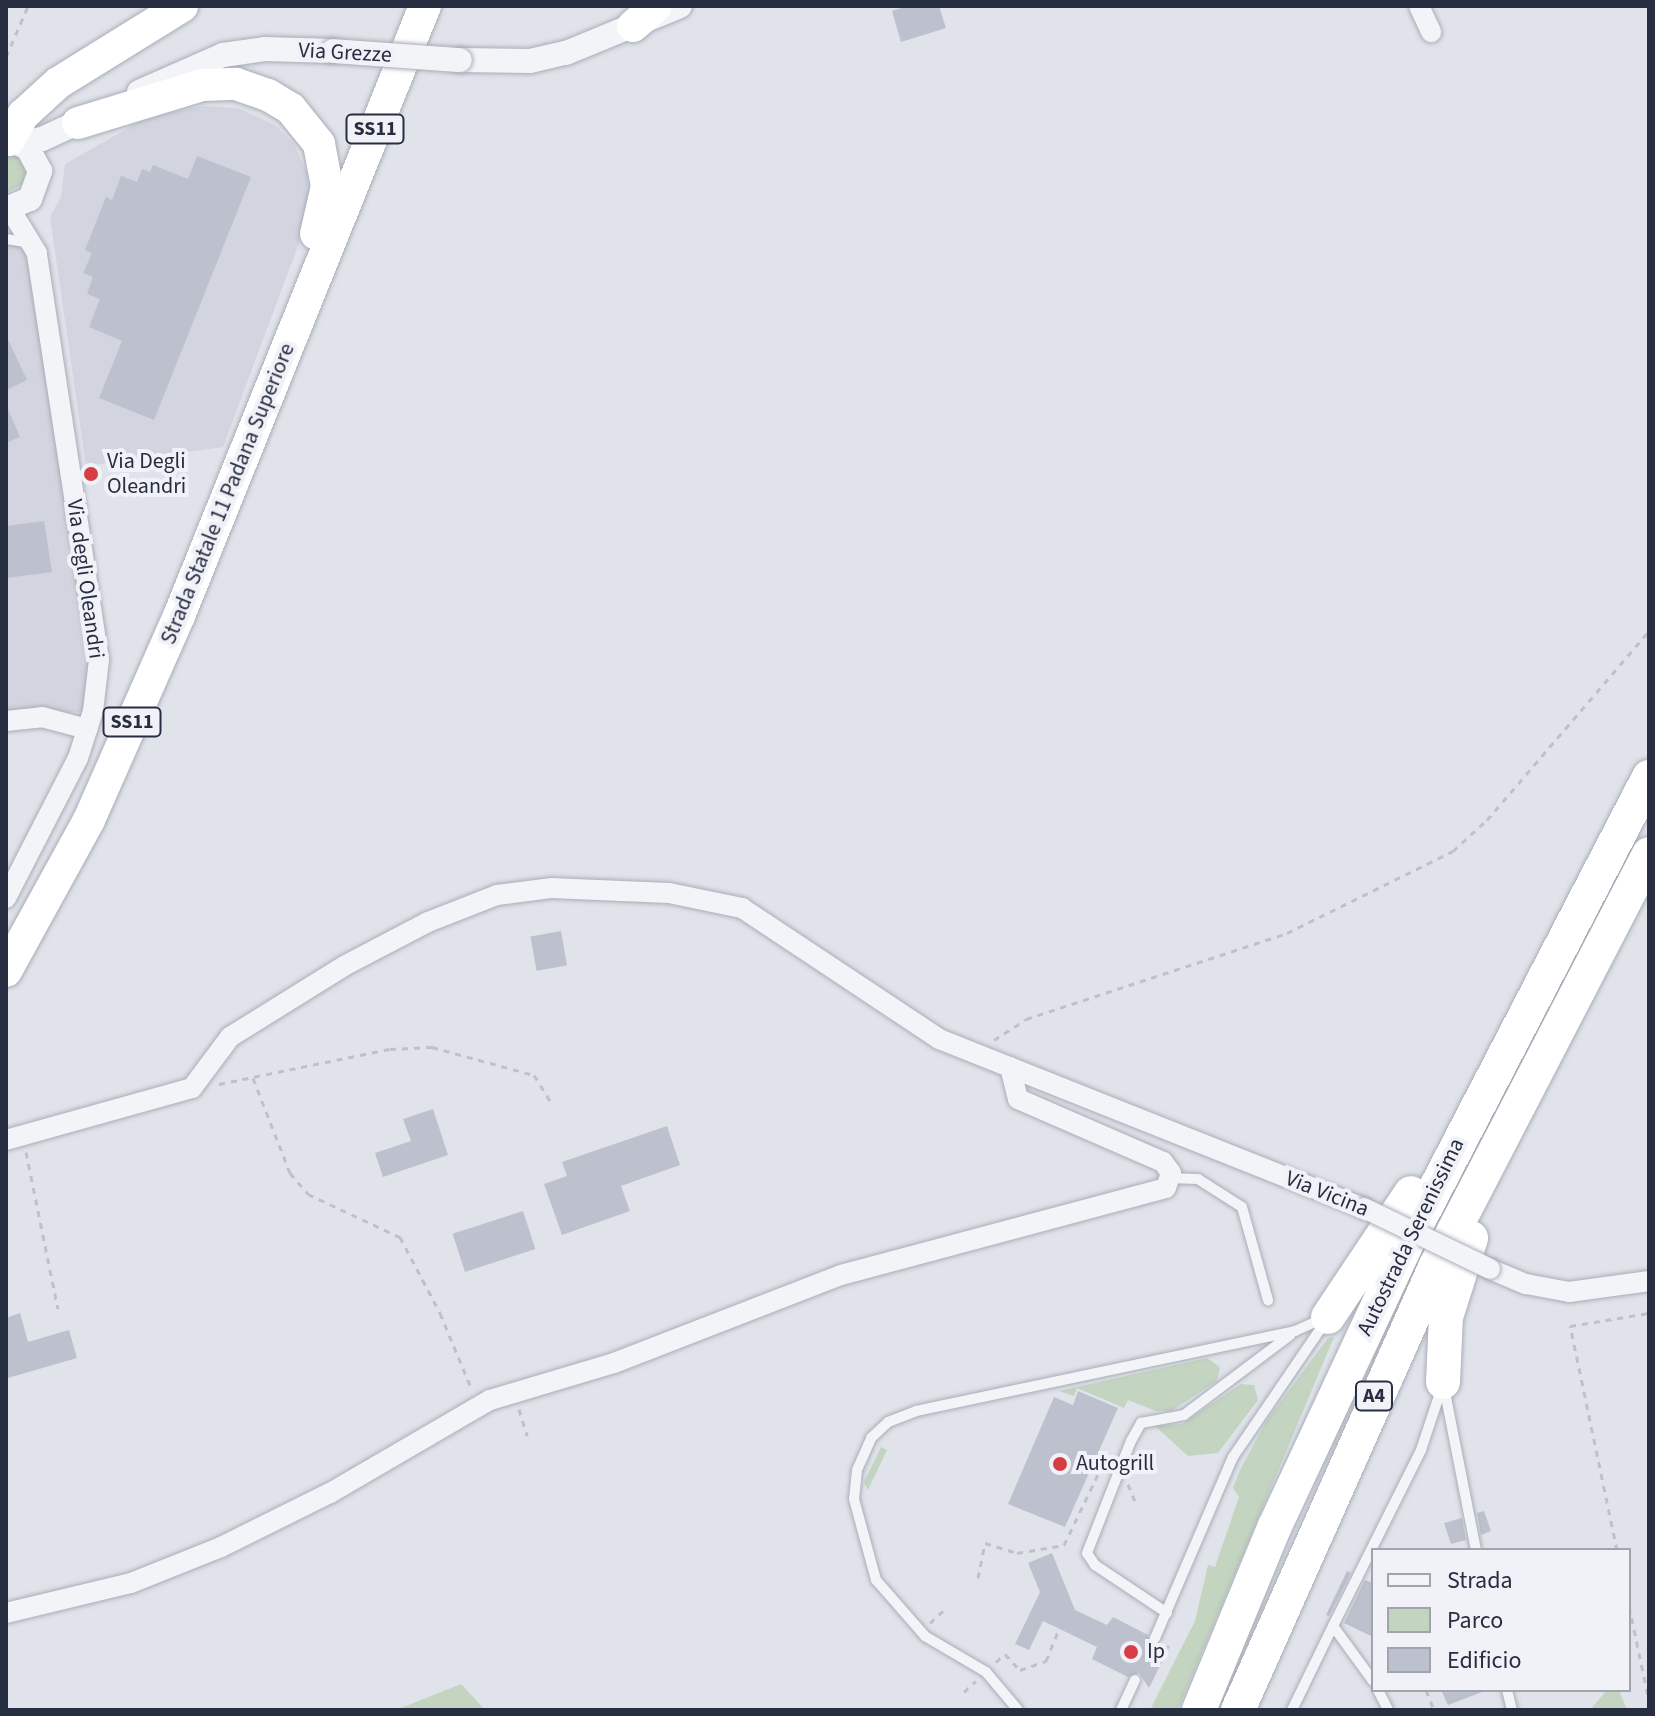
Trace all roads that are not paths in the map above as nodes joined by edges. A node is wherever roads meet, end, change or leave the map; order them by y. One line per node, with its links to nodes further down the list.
1 (182, 6): 9 (highway)
2 (425, 6): 14 (highway, Strada Statale 11 Padana Superiore / SS11)
3 (441, 6): 14 (highway)
4 (680, 6): 6 (street, Via Grezze)
5 (1419, 6): 7 (street)
6 (644, 16): 8 (street, Via Grezze, bridge)
7 (1431, 32)
8 (78, 123): 9 (street, Via Grezze); 10 (street); 15 (highway)
9 (12, 141): 10 (street)
10 (38, 181): 11 (street); 13 (street)
11 (8, 209): 13 (street)
12 (6, 239): 13 (lane)
13 (34, 244): 17 (street, Via degli Oleandri)
14 (326, 253): 15 (highway, Strada Statale 11 Padana Superiore / SS11)
15 (240, 465): 21 (highway, Strada Statale 11 Padana Superiore / SS11)
16 (6, 721): 17 (street)
17 (87, 729): 20 (street, Via degli Oleandri)
18 (1649, 777): 24 (highway, Autostrada Serenissima / A4)
19 (1649, 854): 23 (highway, Autostrada Serenissima / A4)
20 (6, 898)
21 (6, 971)
22 (1010, 1067): 25 (street, Via Vicina); 26 (street); 27 (street, Via Vicina, bridge)
23 (1525, 1089): 31 (highway); 45 (highway, Autostrada Serenissima / A4)
24 (1463, 1132): 29 (highway); 44 (highway, Autostrada Serenissima / A4)
25 (14, 1138)
26 (1169, 1178): 28 (lane); 35 (street)
27 (1649, 1281)
28 (1268, 1300)
29 (1328, 1317): 30 (lane); 36 (lane)
30 (1295, 1331): 36 (lane); 42 (lane)
31 (1443, 1382): 32 (lane); 33 (lane)
32 (1372, 1548)
33 (1476, 1548)
34 (1371, 1550): 37 (lane)
35 (6, 1613)
36 (1167, 1613): 38 (lane)
37 (1333, 1626): 39 (lane); 46 (lane)
38 (1155, 1638)
39 (1371, 1678)
40 (1135, 1680): 43 (lane)
41 (1379, 1692): 47 (lane)
42 (1018, 1710)
43 (1121, 1710)
44 (1199, 1710)
45 (1238, 1710)
46 (1292, 1710)
47 (1388, 1710)

